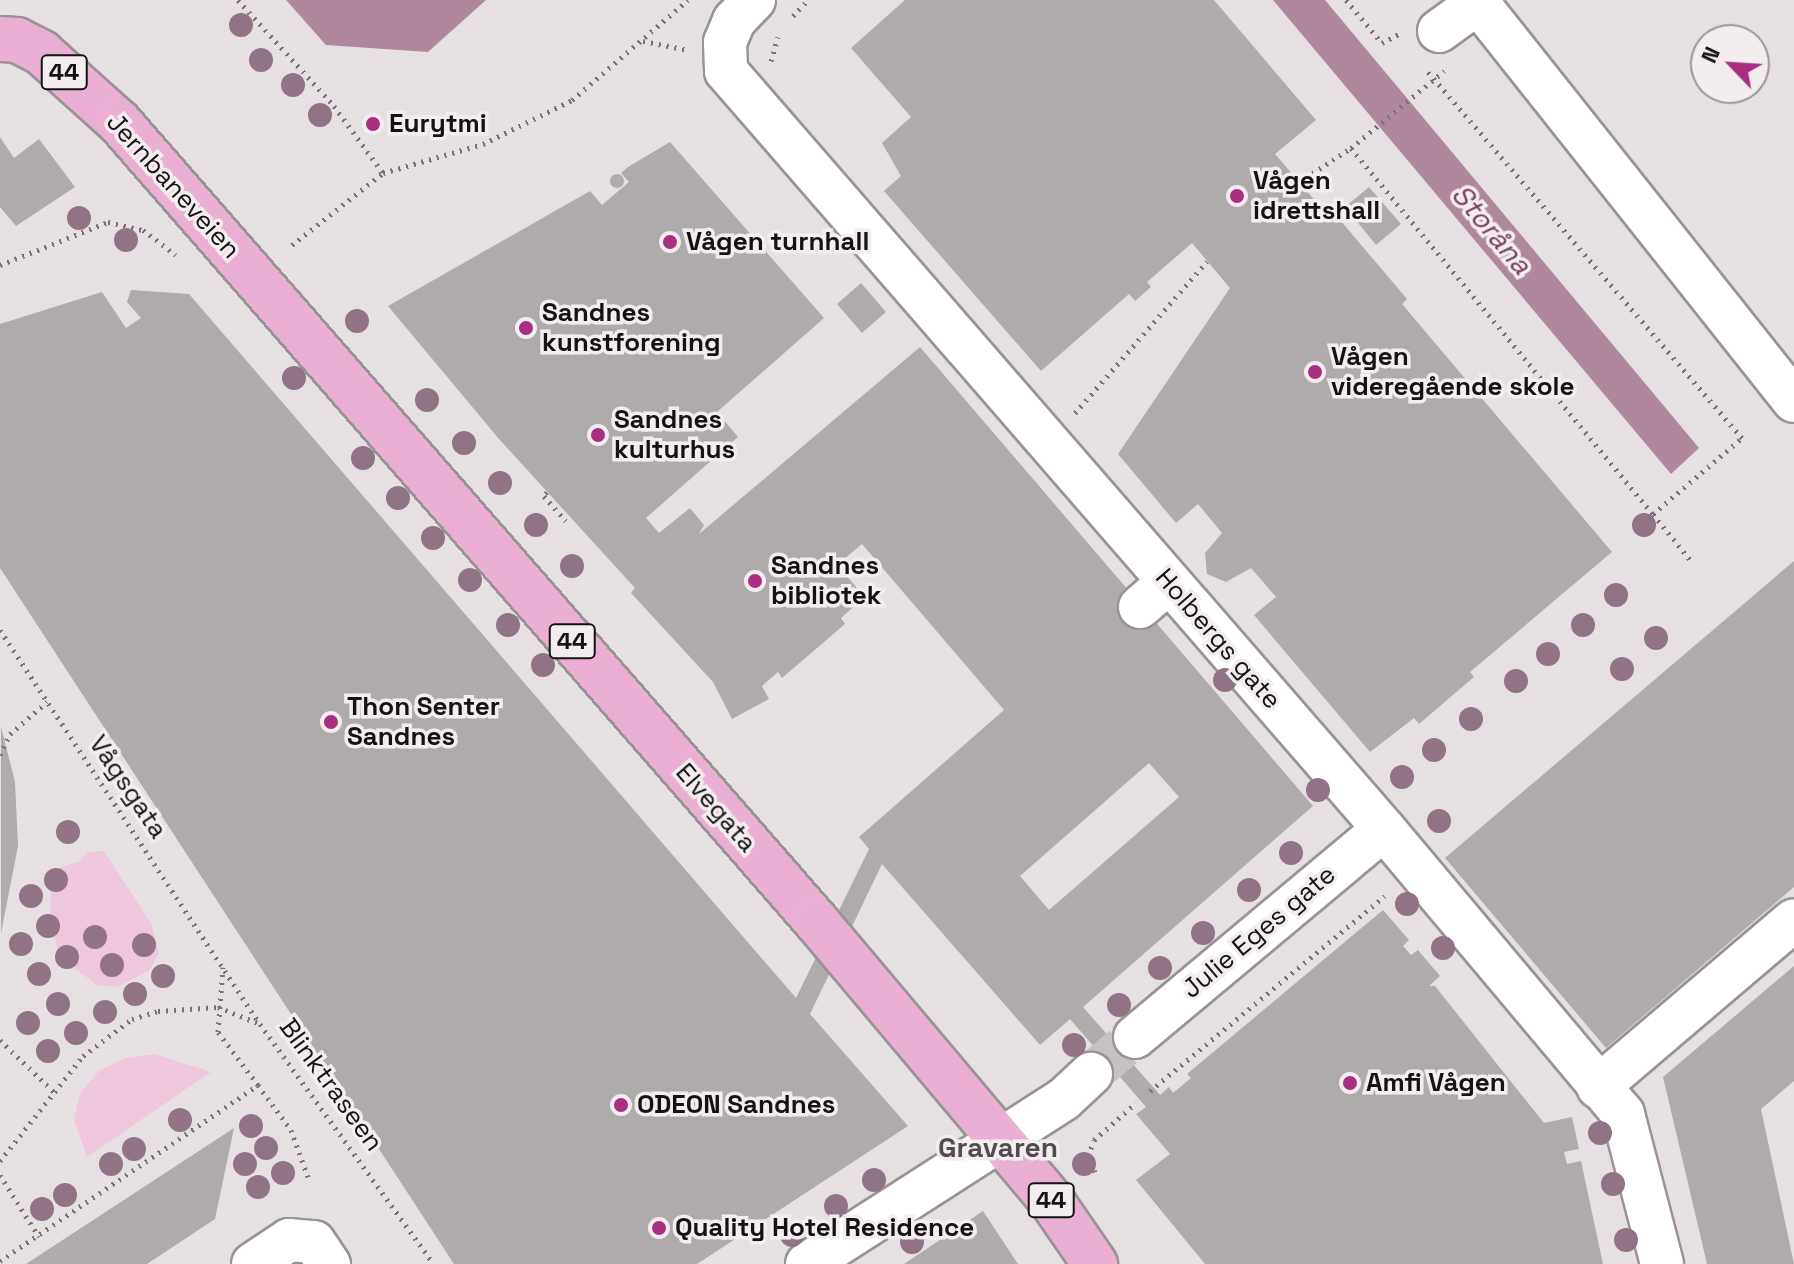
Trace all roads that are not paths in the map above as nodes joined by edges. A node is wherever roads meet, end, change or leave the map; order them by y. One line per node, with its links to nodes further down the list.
1 (754, 0): 7 (street, Holbergs gate)
2 (1480, 2): 4 (street); 6 (street)
3 (0, 39): 5 (main road, Jernbaneveien / 44)
4 (1423, 47)
5 (328, 361): 12 (main road, Elvegata / 44)
6 (1794, 401)
7 (1384, 829): 9 (street, Julie Eges gate); 11 (street, Holbergs gate)
8 (1794, 920): 11 (street)
9 (1135, 1037)
10 (1091, 1074): 12 (street)
11 (1598, 1087): 17 (street, Holbergs gate)
12 (1000, 1142): 15 (street); 16 (main road, Elvegata / 44)
13 (253, 1264): 14 (street)
14 (329, 1264)
15 (807, 1264)
16 (1095, 1264)
17 (1662, 1264)

